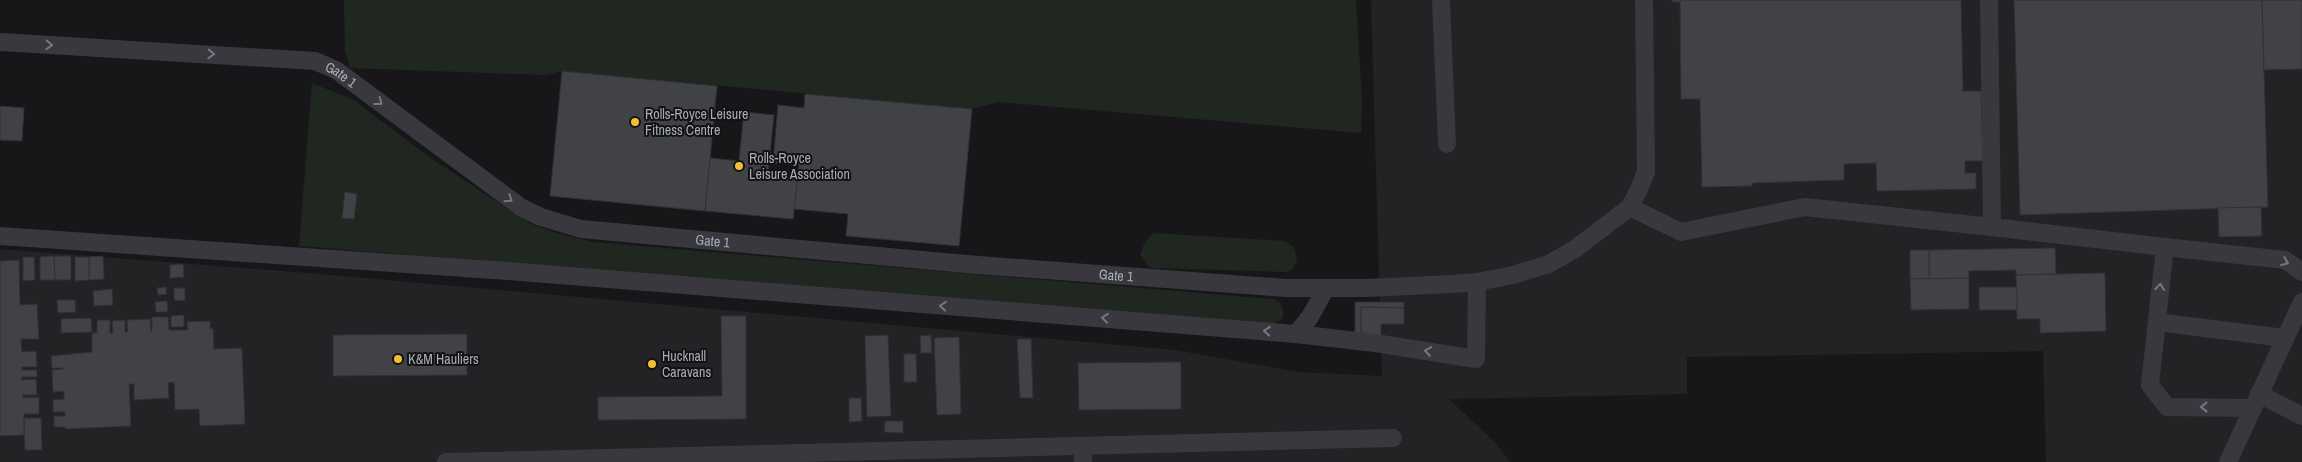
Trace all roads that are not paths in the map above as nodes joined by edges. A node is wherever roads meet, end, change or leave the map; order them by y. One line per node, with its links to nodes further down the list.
1 (1441, 0): 5 (lane)
2 (1644, 0): 6 (lane)
3 (1989, 0): 7 (lane)
4 (0, 42): 12 (lane, Gate 1, one-way to 12)
5 (1447, 144)
6 (1630, 206): 7 (lane); 11 (lane, Gate 1)
7 (1992, 227): 9 (lane)
8 (0, 236): 15 (lane, one-way to 8)
9 (2165, 247): 10 (lane, one-way to 10); 14 (lane, one-way to 9)
10 (2302, 272)
11 (1476, 282): 12 (lane, Gate 1); 15 (lane, one-way to 15)
12 (1326, 288): 15 (lane)
13 (2302, 302): 16 (lane)
14 (2157, 322): 16 (lane); 17 (lane, one-way to 14)
15 (1296, 334)
16 (2284, 338): 17 (lane)
17 (2256, 401): 18 (lane); 23 (lane)
18 (2302, 416)
19 (1393, 438): 20 (lane)
20 (1083, 454): 21 (lane)
21 (861, 457): 22 (lane)
22 (446, 462)
23 (2228, 462)

